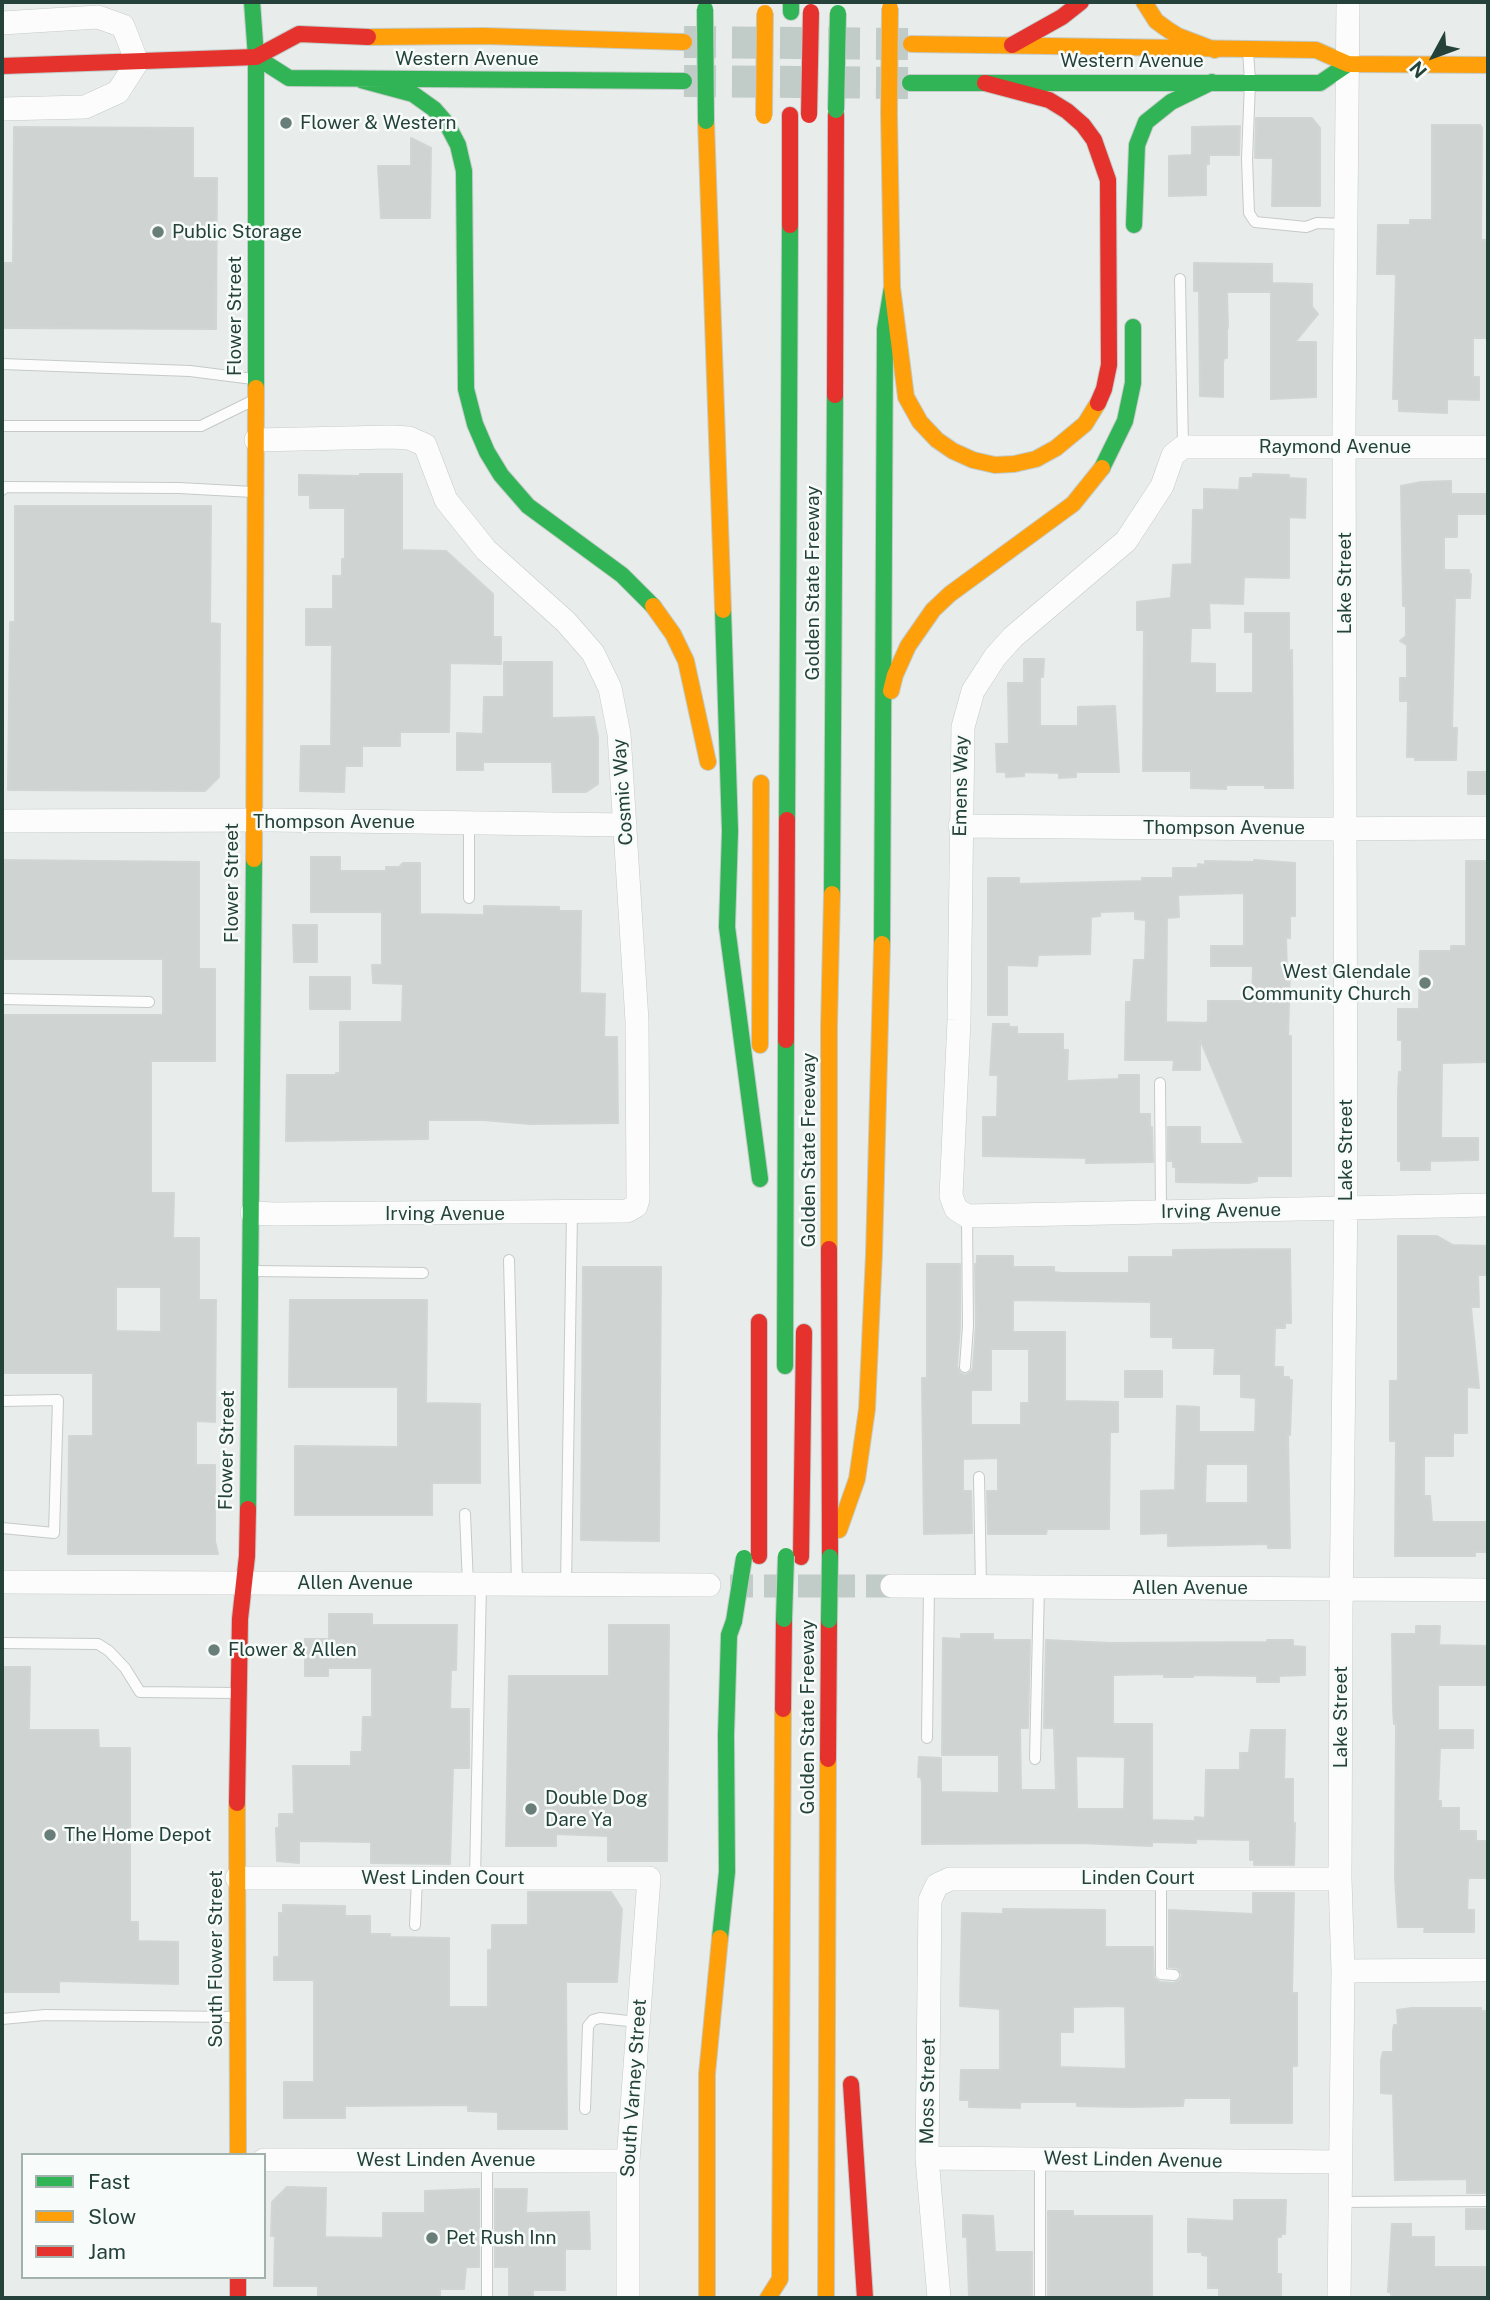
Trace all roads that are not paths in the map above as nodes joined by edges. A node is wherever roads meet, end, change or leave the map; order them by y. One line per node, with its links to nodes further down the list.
1 (252, 2): 16 (main road, Flower Street)
2 (1081, 2): 13 (main road)
3 (1144, 2): 14 (main road)
4 (1348, 2): 18 (street, Lake Street)
5 (705, 5): 55 (main road, bridge)
6 (890, 5): 34 (main road, bridge)
7 (765, 7): 30 (main road, bridge)
8 (811, 7): 29 (main road, bridge)
9 (838, 7): 80 (main road, Golden State Freeway, bridge)
10 (2, 23): 17 (street)
11 (684, 42): 16 (main road, Western Avenue)
12 (911, 44): 13 (main road, Western Avenue)
13 (1012, 45): 14 (main road, Western Avenue)
14 (1215, 50): 15 (main road, Western Avenue)
15 (1248, 50): 18 (main road, Western Avenue); 24 (lane)
16 (256, 57): 17 (main road, Western Avenue); 21 (main road, Western Avenue); 37 (main road, Flower Street)
17 (137, 62): 20 (main road, Western Avenue); 27 (street)
18 (1348, 64): 19 (main road, Western Avenue); 24 (main road, Western Avenue); 31 (street, Lake Street)
19 (1488, 65)
20 (2, 66)
21 (361, 80): 22 (main road, Western Avenue); 55 (main road)
22 (684, 81)
23 (1212, 82): 24 (main road, Western Avenue); 26 (main road, Western Avenue); 32 (main road)
24 (1250, 82): 31 (lane)
25 (910, 83): 26 (main road, Western Avenue)
26 (985, 83): 34 (main road)
27 (2, 109)
28 (790, 109): 73 (main road)
29 (809, 122)
30 (764, 123)
31 (1347, 224): 42 (street, Lake Street)
32 (1134, 247)
33 (1180, 279): 41 (lane)
34 (892, 287): 46 (main road)
35 (1133, 315): 46 (main road)
36 (2, 364): 37 (lane)
37 (256, 379): 38 (main road, Flower Street)
38 (256, 400): 39 (lane); 40 (main road, Flower Street)
39 (2, 426)
40 (256, 439): 45 (main road, Flower Street); 51 (street, Cosmic Way)
41 (1183, 447): 42 (street, Raymond Avenue); 52 (street, Emens Way)
42 (1345, 447): 43 (street, Raymond Avenue); 53 (street, Lake Street)
43 (1488, 447)
44 (2, 490): 45 (lane)
45 (256, 492): 49 (main road, Flower Street)
46 (883, 741): 80 (main road)
47 (762, 773): 55 (main road)
48 (2, 821): 49 (street, Thompson Avenue)
49 (253, 822): 50 (street, Thompson Avenue); 65 (main road, Flower Street)
50 (468, 823): 51 (street, Thompson Avenue); 56 (lane)
51 (625, 825): 61 (street, Cosmic Way)
52 (960, 826): 53 (street, Thompson Avenue); 63 (street, Emens Way)
53 (1346, 828): 54 (street, Thompson Avenue); 62 (street, Lake Street)
54 (1488, 828)
55 (727, 862)
56 (469, 898)
57 (2, 999): 58 (lane)
58 (149, 1002)
59 (1160, 1083): 64 (lane)
60 (1488, 1205): 62 (street, Irving Avenue)
61 (636, 1206): 66 (street, Irving Avenue)
62 (1345, 1209): 64 (street, Irving Avenue); 91 (street, Lake Street)
63 (962, 1212): 64 (street, Irving Avenue); 72 (lane)
64 (1161, 1212)
65 (252, 1213): 66 (street, Irving Avenue); 68 (main road, Flower Street)
66 (572, 1213): 85 (lane)
67 (509, 1260): 84 (lane)
68 (251, 1271): 69 (lane); 82 (main road, Flower Street)
69 (423, 1273)
70 (804, 1310): 79 (main road)
71 (759, 1311): 130 (main road, bridge)
72 (965, 1367)
73 (785, 1377)
74 (2, 1401): 78 (lane)
75 (979, 1476): 89 (lane)
76 (786, 1501): 79 (main road)
77 (465, 1514): 83 (lane)
78 (2, 1528)
79 (793, 1556): 93 (main road); 131 (main road, bridge)
80 (830, 1557): 110 (main road, Golden State Freeway, bridge)
81 (2, 1582): 82 (street, Allen Avenue)
82 (246, 1582): 83 (street, Allen Avenue); 95 (main road, Flower Street)
83 (475, 1583): 84 (street, Allen Avenue); 99 (lane)
84 (517, 1584): 85 (street, Allen Avenue)
85 (566, 1585): 86 (street, Allen Avenue)
86 (709, 1586)
87 (892, 1587): 88 (street, Allen Avenue)
88 (929, 1587): 89 (street, Allen Avenue); 96 (lane)
89 (981, 1587): 90 (street, Allen Avenue)
90 (1039, 1587): 91 (street, Allen Avenue); 97 (lane)
91 (1341, 1589): 92 (street, Allen Avenue); 104 (street, Lake Street)
92 (1488, 1590)
93 (801, 1595)
94 (2, 1643): 95 (lane)
95 (239, 1693): 98 (main road, Flower Street)
96 (927, 1738)
97 (1035, 1759)
98 (237, 1764): 101 (main road, South Flower Street)
99 (475, 1869): 102 (street, West Linden Court); 103 (street, West Linden Court)
100 (1161, 1877): 104 (street, Linden Court); 105 (street, Linden Court); 109 (lane)
101 (237, 1878): 102 (street, West Linden Court); 111 (main road, South Flower Street)
102 (417, 1878): 106 (lane)
103 (649, 1878): 113 (street, South Varney Street)
104 (1340, 1879): 108 (street, Lake Street)
105 (937, 1885): 118 (street, Moss Street)
106 (415, 1925)
107 (1488, 1970): 108 (street)
108 (1343, 1972): 123 (street, Lake Street)
109 (1174, 1975)
110 (829, 2015): 114 (main road); 132 (main road, Golden State Freeway)
111 (237, 2017): 112 (lane); 117 (main road, South Flower Street)
112 (2, 2019)
113 (638, 2022): 116 (lane); 122 (street, South Varney Street)
114 (842, 2049)
115 (851, 2072): 133 (main road)
116 (585, 2109)
117 (238, 2153)
118 (927, 2158): 119 (street, West Linden Avenue); 134 (street, Moss Street)
119 (1040, 2159): 123 (street, West Linden Avenue); 135 (lane)
120 (266, 2160): 121 (street, West Linden Avenue)
121 (487, 2160): 122 (street, West Linden Avenue); 128 (lane)
122 (628, 2161): 129 (street, South Varney Street)
123 (1340, 2162): 125 (street, Lake Street)
124 (1488, 2201): 125 (lane)
125 (1340, 2202): 136 (street, Lake Street)
126 (239, 2279): 127 (main road)
127 (238, 2298)
128 (487, 2298)
129 (628, 2298)
130 (707, 2298)
131 (768, 2298)
132 (826, 2298)
133 (865, 2298)
134 (939, 2298)
135 (1040, 2298)
136 (1339, 2298)

